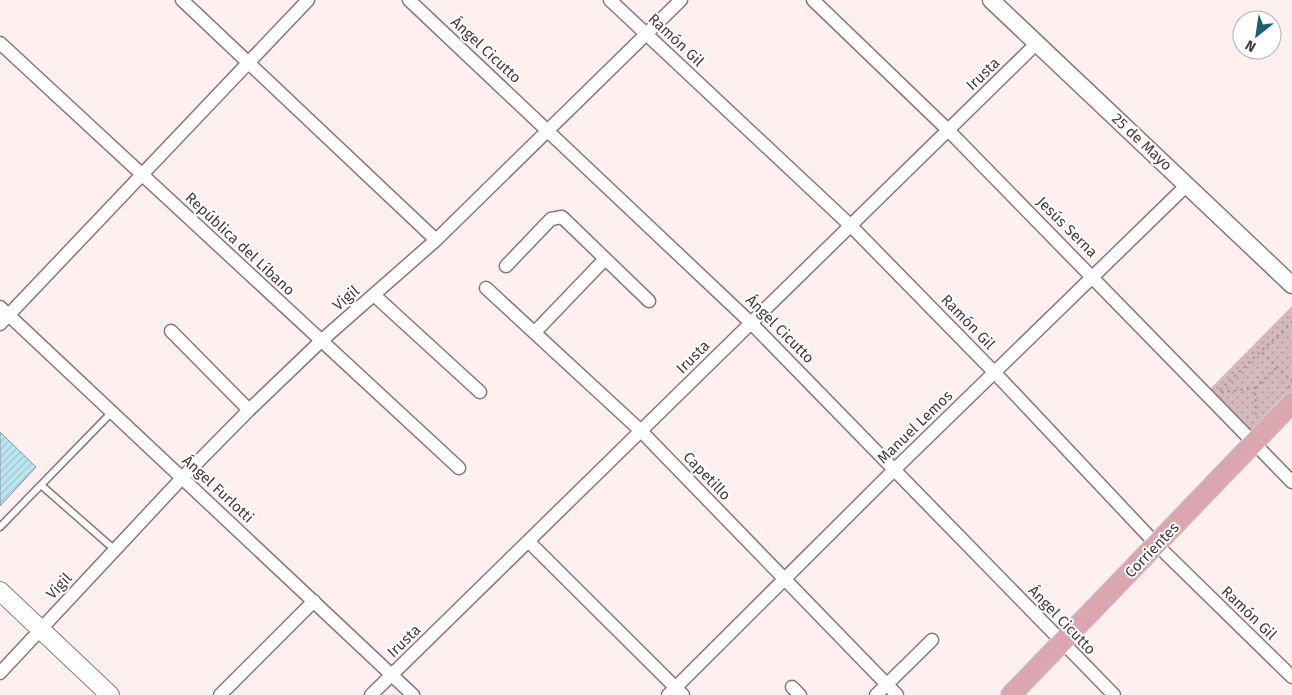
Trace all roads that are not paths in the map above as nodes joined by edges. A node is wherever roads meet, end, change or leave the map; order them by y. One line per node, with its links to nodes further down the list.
1 (182, 0): 11 (street)
2 (308, 0): 11 (street)
3 (409, 0): 12 (street, Ángel Cicutto)
4 (610, 0): 8 (street, Ramón Gil)
5 (681, 0): 8 (street, Vigil)
6 (813, 0): 13 (street, Jesús Serna)
7 (992, 0): 10 (street, 25 de Mayo)
8 (646, 34): 12 (street, Vigil); 16 (street, Ramón Gil)
9 (0, 43): 14 (street, República del Líbano)
10 (1037, 44): 13 (street, Irusta); 15 (street, 25 de Mayo)
11 (249, 63): 14 (street); 17 (street)
12 (548, 130): 17 (street, Vigil); 26 (street, Ángel Cicutto)
13 (948, 131): 16 (street, Irusta); 20 (street, Jesús Serna)
14 (142, 175): 25 (street); 29 (street, República del Líbano)
15 (1187, 185): 20 (street, Manuel Lemos); 21 (street, 25 de Mayo)
16 (851, 226): 26 (street, Irusta); 30 (street, Ramón Gil)
17 (436, 240): 23 (street, Vigil)
18 (605, 259): 19 (street); 24 (street); 28 (street)
19 (506, 266)
20 (1093, 276): 30 (street, Manuel Lemos); 36 (street, Jesús Serna)
21 (1292, 285)
22 (486, 288): 28 (street, Capetillo)
23 (374, 295): 29 (street, Vigil); 31 (street)
24 (649, 301)
25 (3, 315): 34 (street, Ángel Furlotti)
26 (751, 323): 35 (street, Irusta); 38 (street, Ángel Cicutto)
27 (171, 331): 33 (street)
28 (535, 332): 35 (street, Capetillo)
29 (321, 341): 33 (street, Vigil); 37 (street, República del Líbano)
30 (995, 373): 38 (street, Manuel Lemos); 44 (street, Ramón Gil)
31 (480, 392)
32 (1292, 403): 36 (main road, Corrientes)
33 (249, 410): 39 (street, Vigil)
34 (112, 412): 39 (street, Ángel Furlotti); 41 (lane)
35 (641, 431): 43 (street, Irusta); 46 (street, Capetillo)
36 (1258, 439): 40 (street, Jesús Serna); 44 (main road, Corrientes)
37 (459, 468)
38 (895, 469): 46 (street, Manuel Lemos); 51 (street, Ángel Cicutto)
39 (182, 478): 45 (street, Vigil); 48 (street, Ángel Furlotti)
40 (1292, 482)
41 (41, 485): 42 (lane); 45 (lane)
42 (0, 527)
43 (529, 542): 53 (street, Irusta); 56 (street)
44 (1157, 545): 51 (main road, Corrientes); 54 (street, Ramón Gil)
45 (115, 550): 49 (street, Vigil)
46 (785, 579): 55 (street, Capetillo); 56 (street, Manuel Lemos)
47 (0, 591): 49 (main road)
48 (314, 601): 53 (street, Ángel Furlotti); 58 (street)
49 (41, 630): 52 (street, Vigil); 57 (main road)
50 (932, 640): 55 (street)
51 (1062, 643): 63 (main road, Corrientes); 64 (street, Ángel Cicutto)
52 (0, 673)
53 (392, 675): 59 (street, Irusta); 60 (street, Ángel Furlotti)
54 (1292, 677)
55 (886, 684): 61 (street); 62 (street, Capetillo)
56 (676, 692)
57 (110, 695)
58 (220, 695)
59 (371, 695)
60 (413, 695)
61 (876, 695)
62 (897, 695)
63 (1011, 695)
64 (1114, 695)

